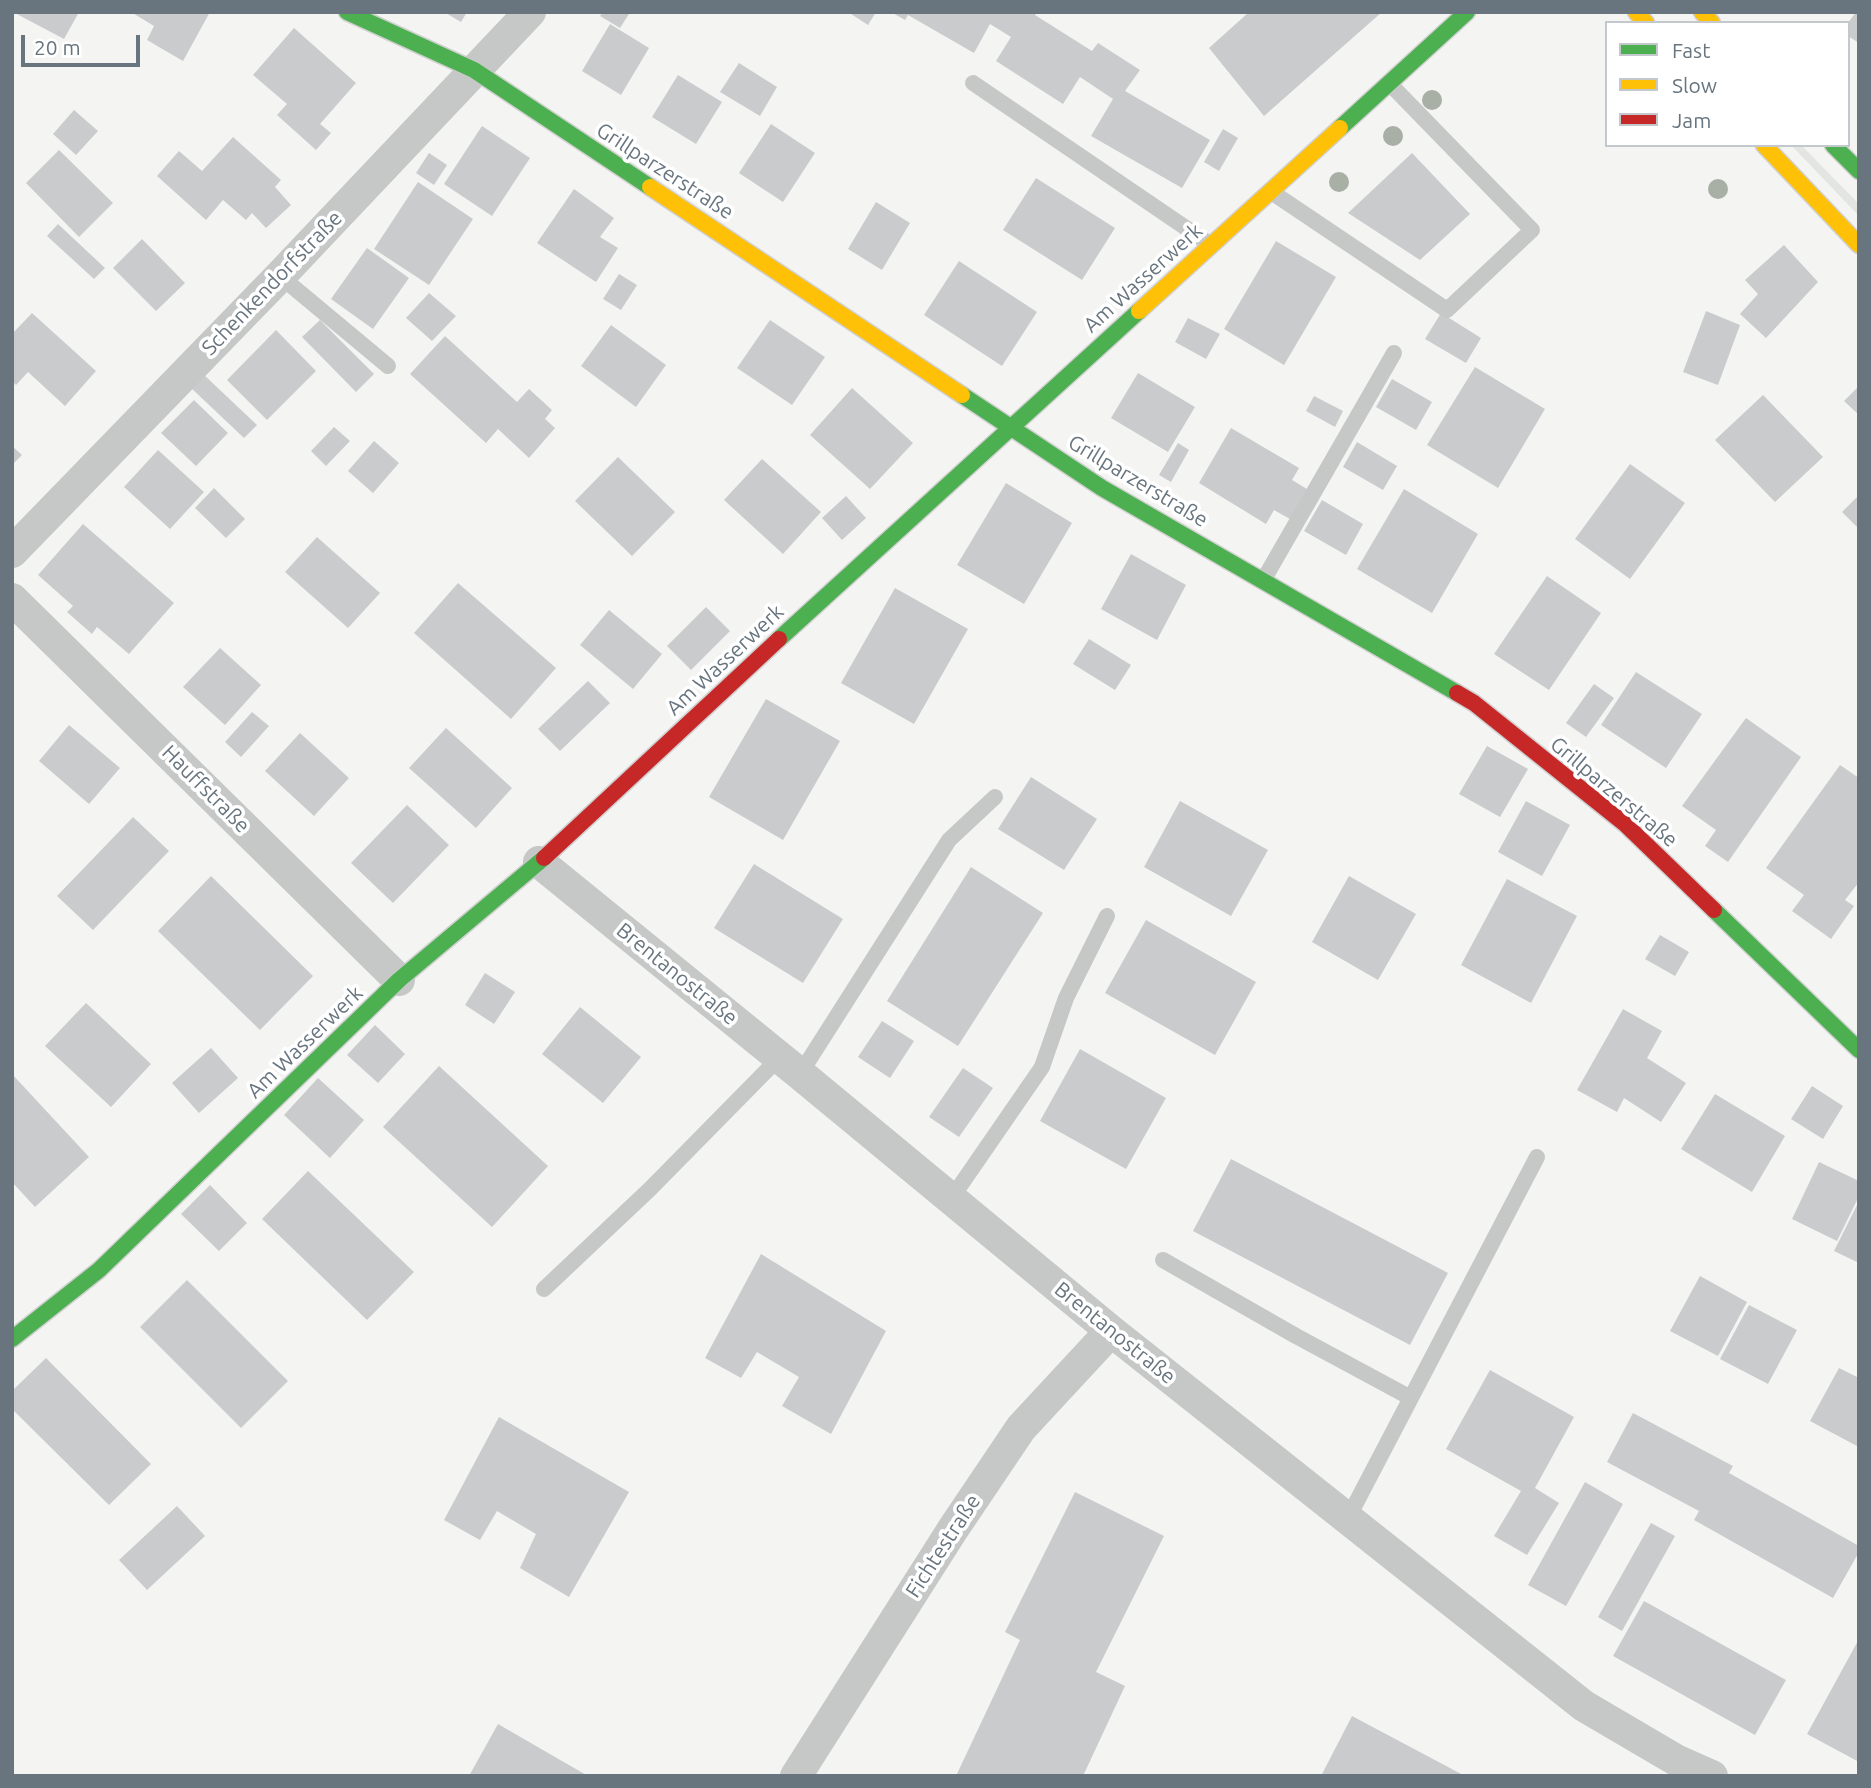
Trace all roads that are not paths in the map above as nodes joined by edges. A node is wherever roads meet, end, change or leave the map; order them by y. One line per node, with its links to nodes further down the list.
1 (347, 12): 4 (street, Grillparzerstraße)
2 (530, 12): 4 (street, Schenkendorfstraße)
3 (1466, 12): 6 (street, Am Wasserwerk)
4 (474, 70): 13 (street, Schenkendorfstraße); 16 (street, Grillparzerstraße)
5 (973, 83): 12 (lane)
6 (1389, 83): 10 (street, Am Wasserwerk); 10 (lane)
7 (1765, 147): 11 (street)
8 (1835, 147): 9 (street)
9 (1859, 171)
10 (1270, 191): 12 (street, Am Wasserwerk)
11 (1859, 244)
12 (1211, 245): 16 (street, Am Wasserwerk)
13 (280, 276): 15 (lane); 17 (street, Schenkendorfstraße)
14 (1394, 353): 18 (lane)
15 (388, 366)
16 (1011, 426): 18 (street, Grillparzerstraße); 21 (street, Am Wasserwerk)
17 (12, 552)
18 (1264, 579): 24 (street, Grillparzerstraße)
19 (12, 599): 23 (street, Hauffstraße)
20 (995, 797): 25 (lane)
21 (539, 862): 23 (street, Am Wasserwerk); 25 (street, Brentanostraße)
22 (1107, 916): 27 (lane)
23 (399, 980): 31 (street, Am Wasserwerk)
24 (1859, 1051)
25 (790, 1065): 27 (street, Brentanostraße); 29 (lane)
26 (1537, 1157): 32 (lane)
27 (951, 1199): 30 (street, Brentanostraße)
28 (1163, 1259): 32 (lane)
29 (544, 1289)
30 (1111, 1331): 33 (street, Brentanostraße); 34 (street, Fichtestraße)
31 (12, 1339)
32 (1411, 1398): 33 (lane)
33 (1348, 1520): 35 (street, Brentanostraße)
34 (796, 1776)
35 (1712, 1776)

